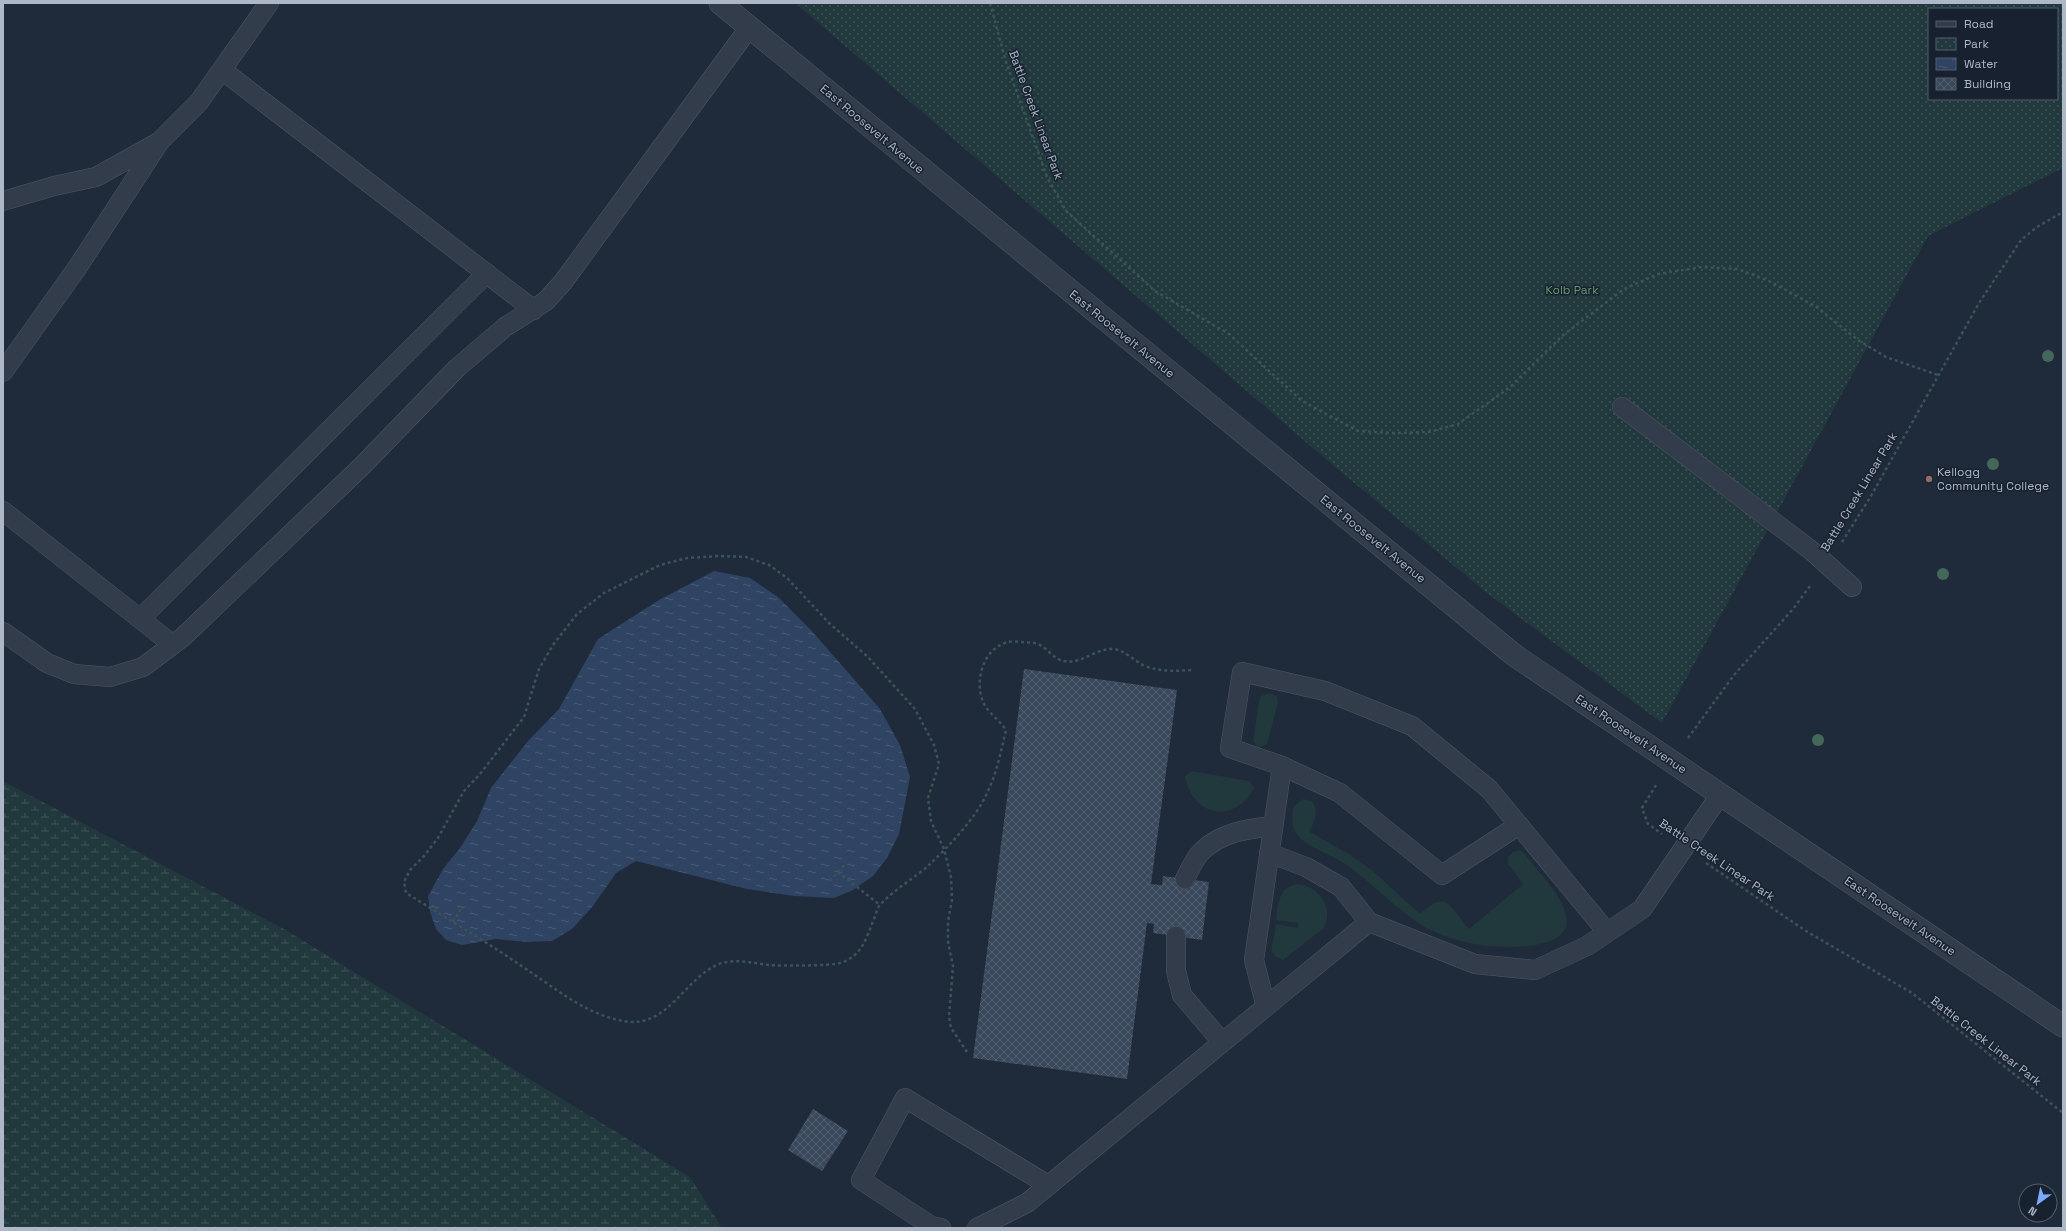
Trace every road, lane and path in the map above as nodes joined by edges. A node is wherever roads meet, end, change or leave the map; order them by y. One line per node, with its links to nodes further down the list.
1 (269, 3): 5 (lane)
2 (720, 3): 4 (street, East Roosevelt Avenue)
3 (990, 3): 12 (path, Battle Creek Linear Park)
4 (750, 28): 10 (lane); 21 (street, East Roosevelt Avenue)
5 (222, 70): 6 (lane); 9 (lane)
6 (160, 142): 7 (lane); 11 (lane)
7 (3, 201)
8 (2063, 212): 12 (path, Battle Creek Linear Park)
9 (487, 273): 10 (lane); 17 (lane)
10 (534, 310): 19 (lane)
11 (3, 372)
12 (1938, 375): 15 (path, Battle Creek Linear Park)
13 (1622, 407): 15 (lane)
14 (3, 511): 17 (lane)
15 (1826, 564): 16 (lane); 21 (path, Battle Creek Linear Park)
16 (1852, 587)
17 (140, 619): 19 (lane)
18 (3, 632): 19 (lane)
19 (172, 644)
20 (1193, 670): 27 (path)
21 (1671, 761): 23 (street, East Roosevelt Avenue); 26 (path, Battle Creek Linear Park)
22 (1282, 766): 24 (lane); 24 (lane); 25 (lane)
23 (1720, 795): 26 (lane); 40 (street, East Roosevelt Avenue)
24 (1519, 825): 37 (lane)
25 (1273, 826): 28 (lane); 31 (lane)
26 (1684, 848): 37 (lane); 43 (path, Battle Creek Linear Park)
27 (944, 849): 33 (path); 35 (path); 42 (path)
28 (1269, 853): 36 (lane); 39 (lane)
29 (845, 864): 30 (path)
30 (838, 872): 32 (path); 33 (path)
31 (1185, 879)
32 (830, 881)
33 (880, 905): 35 (path)
34 (463, 906): 35 (path)
35 (453, 922)
36 (1369, 922): 37 (lane); 39 (lane)
37 (1607, 932)
38 (1176, 936): 41 (lane)
39 (1266, 1007): 41 (lane)
40 (2063, 1026)
41 (1222, 1042): 44 (lane)
42 (967, 1052)
43 (2063, 1113)
44 (1048, 1185): 45 (lane); 46 (lane)
45 (941, 1228)
46 (977, 1228)

